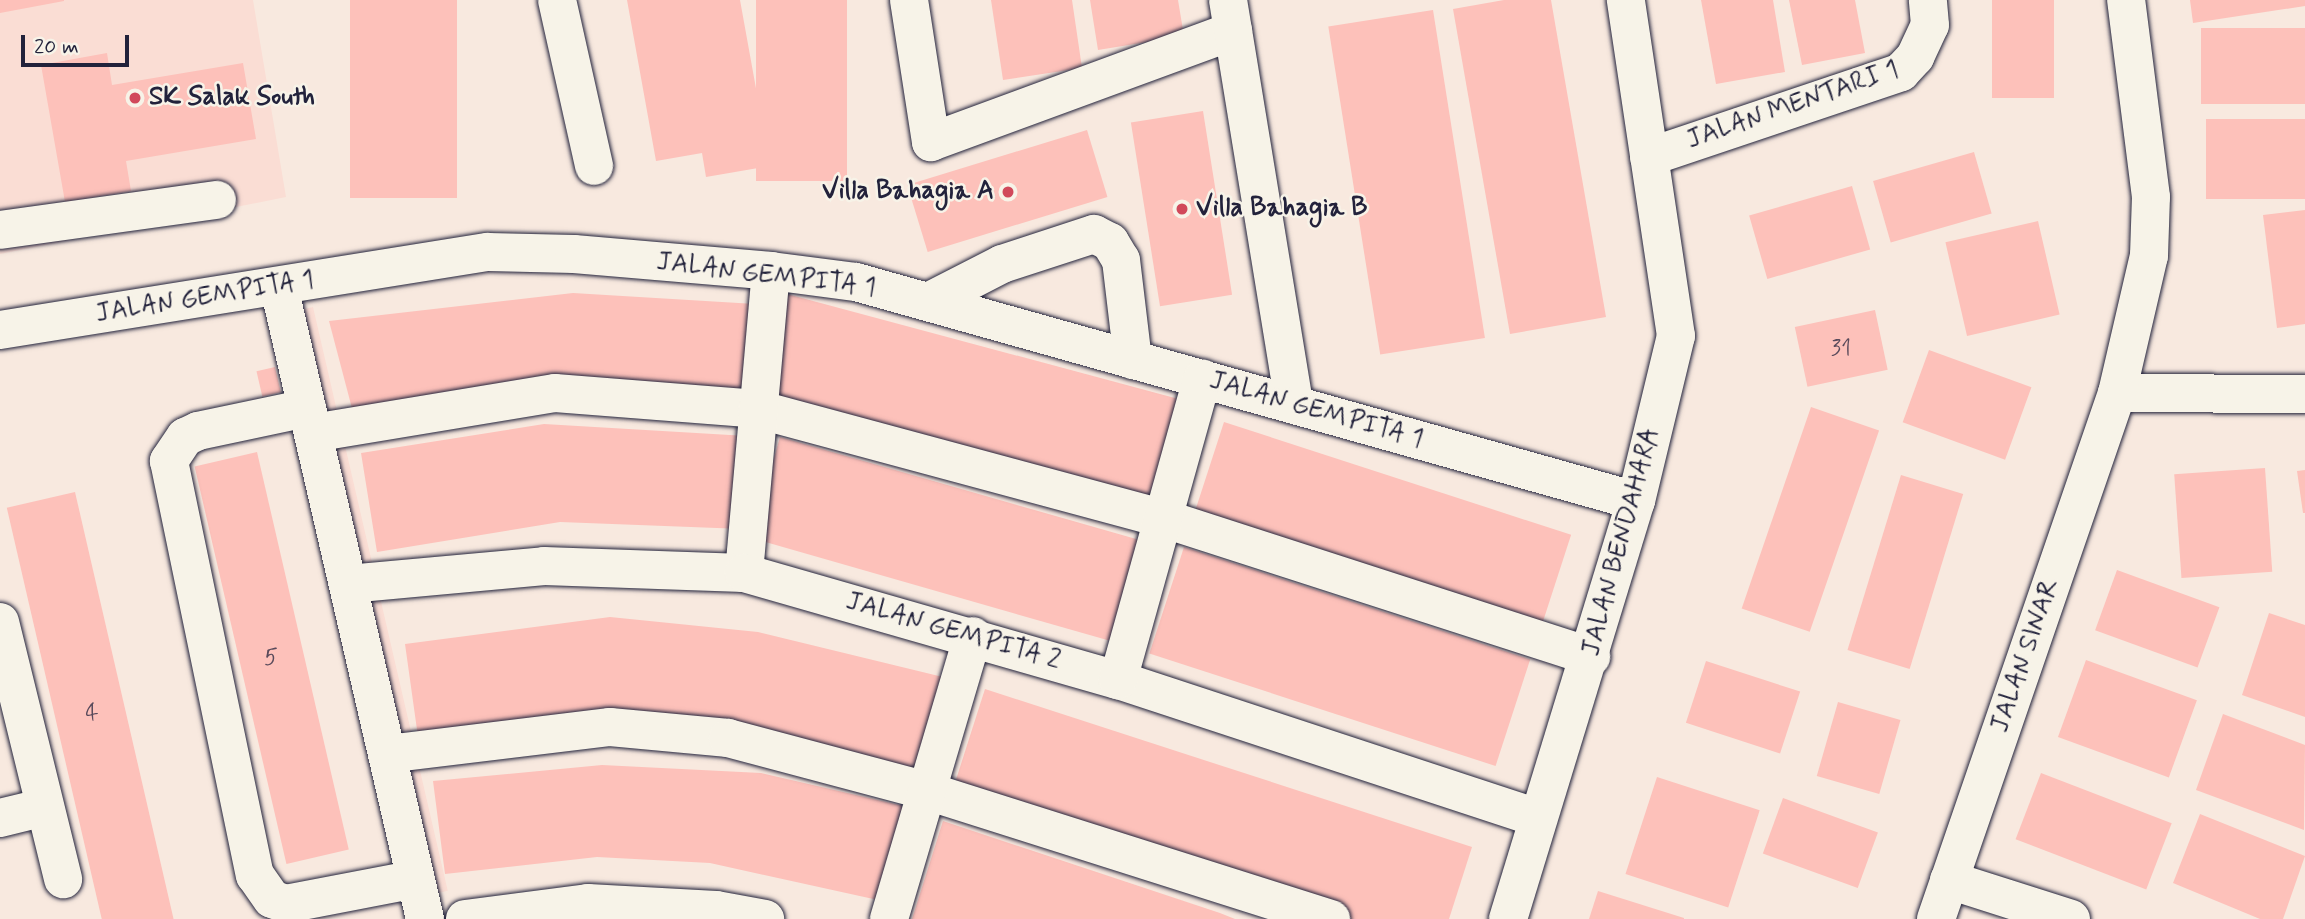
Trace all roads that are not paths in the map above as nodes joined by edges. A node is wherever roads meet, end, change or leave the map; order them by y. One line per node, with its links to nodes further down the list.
1 (557, 0): 8 (street)
2 (909, 0): 6 (street)
3 (1626, 0): 7 (street, JALAN BENDAHARA)
4 (1928, 0): 7 (street, JALAN MENTARI 1)
5 (2126, 0): 17 (street, JALAN SINAR)
6 (1231, 16): 19 (street)
7 (1649, 157): 22 (street, JALAN BENDAHARA)
8 (594, 166)
9 (217, 200): 10 (street)
10 (0, 230)
11 (771, 271): 12 (street, JALAN GEMPITA 1); 13 (street, JALAN GEMPITA 1); 20 (street)
12 (279, 287): 14 (street, JALAN GEMPITA 1); 21 (street)
13 (928, 302): 15 (street, JALAN GEMPITA 1); 15 (street)
14 (0, 330)
15 (1133, 360): 16 (street, JALAN GEMPITA 1)
16 (1202, 379): 19 (street, JALAN GEMPITA 1); 23 (street)
17 (2118, 393): 18 (street); 37 (street, JALAN SINAR)
18 (2305, 394)
19 (1294, 405): 22 (street, JALAN GEMPITA 1)
20 (757, 409): 21 (street); 23 (street); 24 (street)
21 (310, 420): 25 (street); 36 (street)
22 (1636, 501): 28 (street, JALAN BENDAHARA)
23 (1165, 519): 28 (street); 29 (street)
24 (744, 573): 25 (street, JALAN GEMPITA 2); 27 (street, JALAN GEMPITA 2)
25 (348, 584): 30 (street)
26 (0, 622): 32 (street)
27 (973, 636): 29 (street, JALAN GEMPITA 2); 31 (street)
28 (1591, 657): 34 (street, JALAN BENDAHARA)
29 (1118, 680): 34 (street, JALAN GEMPITA 2)
30 (387, 754): 31 (street); 36 (street)
31 (927, 791): 42 (street); 43 (street)
32 (45, 807): 33 (street); 35 (street)
33 (0, 818)
34 (1538, 818): 44 (street, JALAN BENDAHARA)
35 (63, 879)
36 (416, 879): 39 (street)
37 (1949, 880): 45 (street, JALAN SINAR); 46 (street)
38 (716, 915): 40 (street); 41 (street)
39 (425, 919)
40 (465, 919)
41 (765, 919)
42 (889, 919)
43 (1331, 919)
44 (1508, 919)
45 (1936, 919)
46 (2071, 919)

